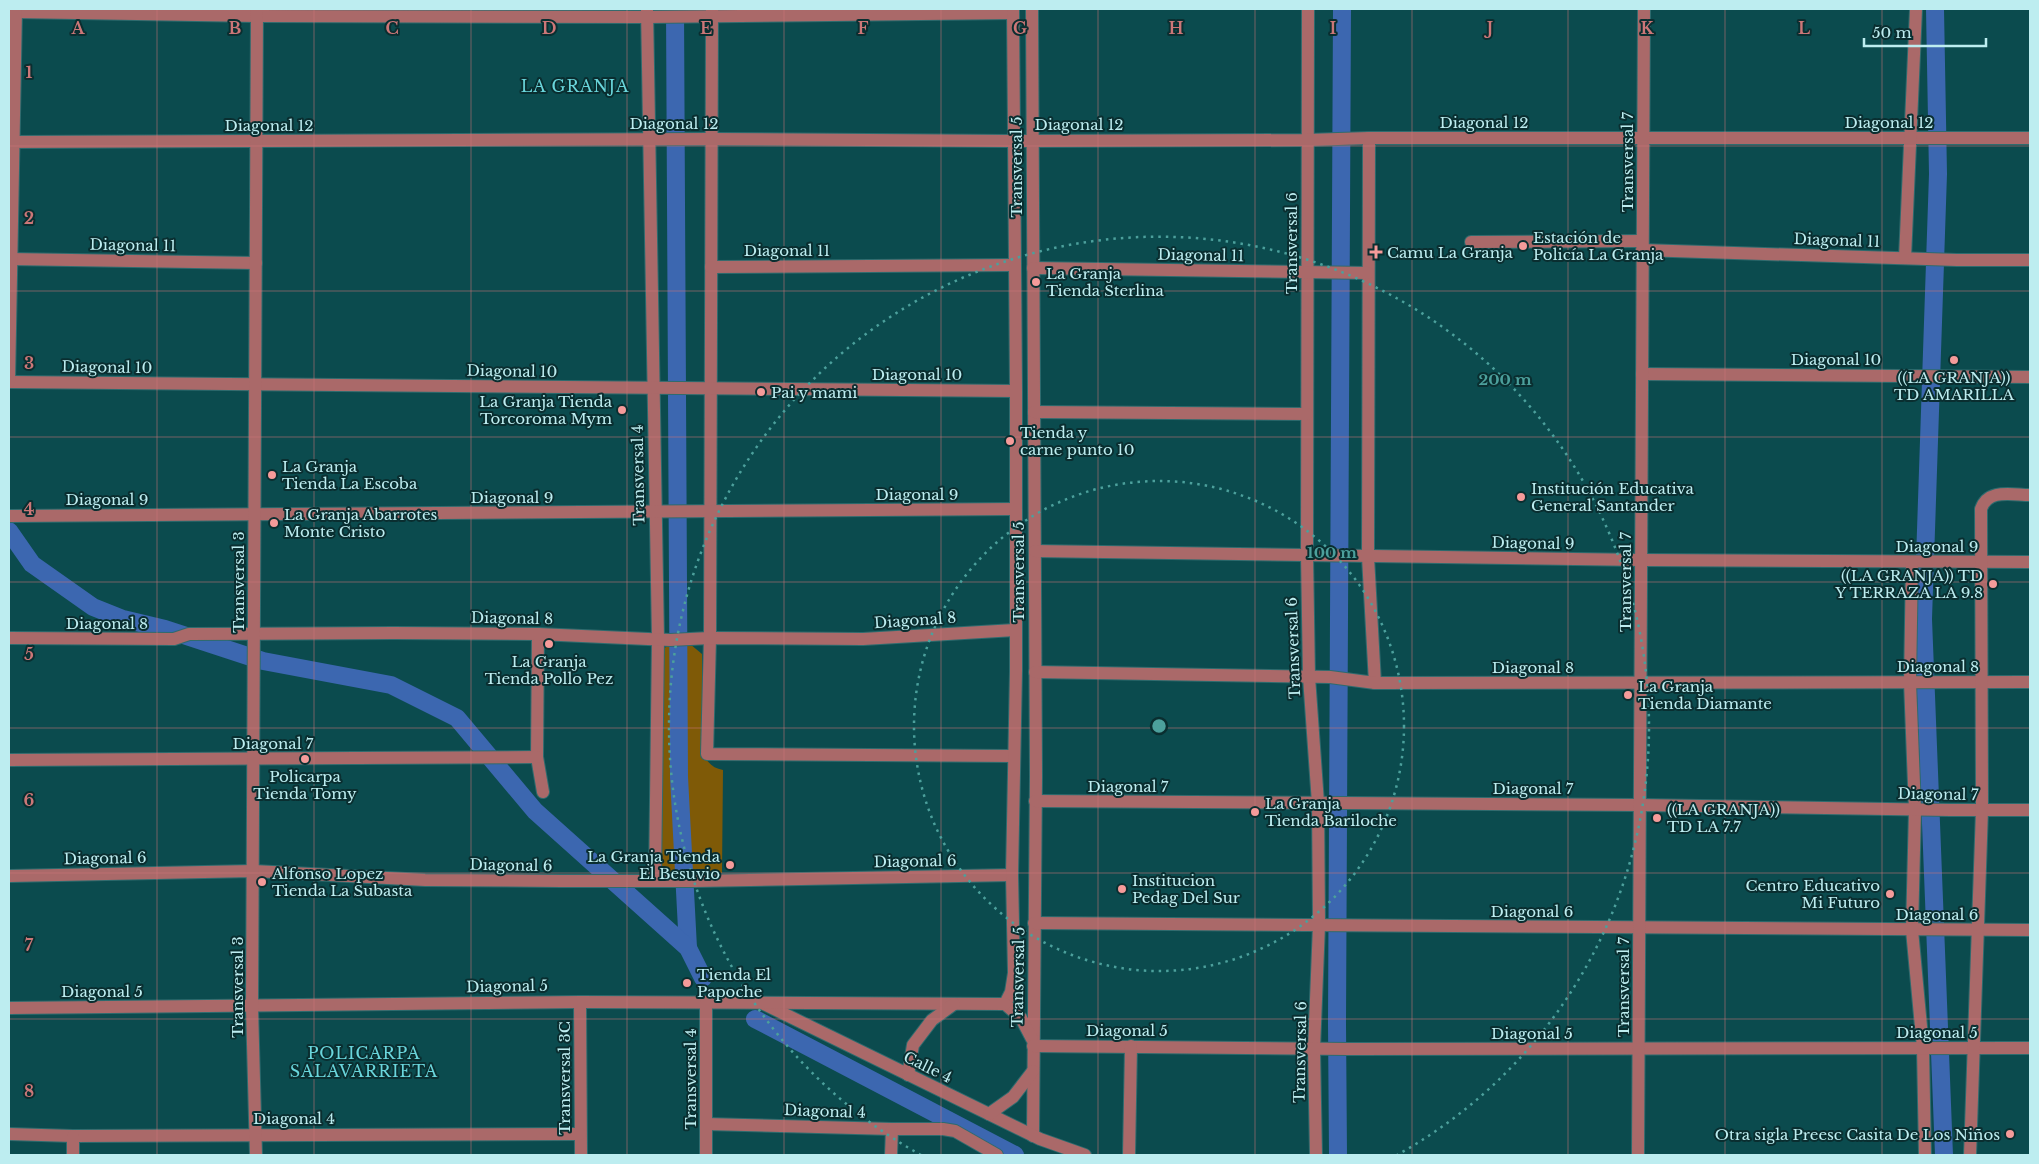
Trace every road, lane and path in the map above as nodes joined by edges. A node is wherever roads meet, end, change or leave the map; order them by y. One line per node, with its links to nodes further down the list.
1 (1032, 9): 19 (street, Transversal 5)
2 (1308, 9): 16 (street, Transversal 6)
3 (1644, 9): 11 (street, Transversal 7)
4 (1916, 9): 12 (street)
5 (16, 11): 7 (street); 20 (street)
6 (1013, 11): 8 (street); 18 (street, Transversal 5)
7 (257, 12): 9 (street); 17 (street, Transversal 3)
8 (712, 12): 9 (street); 15 (street)
9 (650, 14): 14 (street, Transversal 4)
10 (1369, 138): 11 (street, Diagonal 12); 16 (street, Diagonal 12); 31 (street)
11 (1643, 138): 12 (street, Diagonal 12); 22 (street, Transversal 7)
12 (1910, 138): 13 (street, Diagonal 12); 23 (street)
13 (2030, 138)
14 (655, 139): 15 (street, Diagonal 12); 17 (street, Diagonal 12); 37 (street, Transversal 4)
15 (707, 139): 18 (street, Diagonal 12); 28 (street)
16 (1313, 140): 19 (street, Diagonal 12); 30 (street, Transversal 6)
17 (256, 141): 20 (street, Diagonal 12); 26 (street, Transversal 3)
18 (1013, 141): 19 (street, Diagonal 12); 27 (street, Transversal 5)
19 (1032, 141): 29 (street, Transversal 5)
20 (12, 142): 24 (street)
21 (1471, 242): 22 (street, Diagonal 11)
22 (1642, 245): 23 (street, Diagonal 11); 32 (street, Transversal 7)
23 (1905, 258): 25 (street, Diagonal 11)
24 (11, 259): 26 (street, Diagonal 11); 34 (street)
25 (2030, 260)
26 (256, 263): 35 (street, Transversal 3)
27 (1014, 265): 28 (street, Diagonal 11); 38 (street, Transversal 5)
28 (711, 267): 36 (street)
29 (1033, 268): 30 (street, Diagonal 11); 39 (street, Transversal 5)
30 (1307, 273): 31 (street, Diagonal 11); 40 (street, Transversal 6)
31 (1368, 273): 49 (street)
32 (1642, 374): 33 (street, Diagonal 10); 50 (street, Transversal 7)
33 (2030, 377)
34 (9, 382): 35 (street, Diagonal 10)
35 (255, 385): 37 (street, Diagonal 10); 45 (street, Transversal 3)
36 (706, 388): 37 (street, Diagonal 10); 38 (street, Diagonal 10); 44 (street)
37 (659, 389): 43 (street, Transversal 4)
38 (1016, 391): 42 (street, Transversal 5)
39 (1034, 412): 40 (street); 47 (street, Transversal 5)
40 (1307, 414): 48 (street, Transversal 6)
41 (2030, 495): 52 (street)
42 (1015, 509): 44 (street, Diagonal 9); 54 (street, Transversal 5)
43 (659, 512): 44 (street, Diagonal 9); 45 (street, Diagonal 9); 59 (street, Transversal 4)
44 (711, 512): 58 (street)
45 (255, 514): 46 (street, Diagonal 9); 55 (street, Transversal 3)
46 (9, 516)
47 (1035, 551): 48 (street, Diagonal 9); 60 (street, Transversal 5)
48 (1312, 556): 49 (street, Diagonal 9); 61 (street, Transversal 6)
49 (1368, 557): 50 (street, Diagonal 9); 65 (street)
50 (1641, 560): 51 (street, Diagonal 9); 66 (street, Transversal 7)
51 (1915, 562): 52 (street, Diagonal 9); 62 (street)
52 (1980, 562): 53 (street, Diagonal 9); 63 (street)
53 (2030, 562)
54 (1015, 630): 58 (street, Diagonal 8); 67 (street, Transversal 5)
55 (254, 633): 56 (street, Diagonal 8); 57 (street, Diagonal 8); 69 (street, Transversal 3)
56 (538, 634): 59 (street, Diagonal 8); 68 (street)
57 (9, 638)
58 (705, 638): 59 (street, Diagonal 8); 67 (street)
59 (664, 639): 81 (street, Transversal 4)
60 (1035, 672): 61 (street, Diagonal 8); 72 (street, Transversal 5)
61 (1309, 677): 65 (street, Diagonal 8); 73 (street, Transversal 6)
62 (1911, 682): 63 (street, Diagonal 8); 66 (street, Diagonal 8); 75 (street)
63 (1983, 682): 64 (street, Diagonal 8); 76 (street)
64 (2030, 682)
65 (1375, 683): 66 (street, Diagonal 8)
66 (1640, 683): 74 (street, Transversal 7)
67 (1014, 756): 79 (street, Transversal 5)
68 (537, 757): 69 (street, Diagonal 7); 71 (street)
69 (254, 759): 70 (street, Diagonal 7); 78 (street, Transversal 3)
70 (9, 760)
71 (543, 792)
72 (1035, 801): 73 (street, Diagonal 7); 82 (street, Transversal 5)
73 (1322, 804): 74 (street, Diagonal 7); 83 (street, Transversal 6)
74 (1640, 805): 75 (street, Diagonal 7); 84 (street, Transversal 7)
75 (1918, 810): 76 (street, Diagonal 7); 85 (street)
76 (1982, 810): 77 (street, Diagonal 7); 86 (street)
77 (2030, 810)
78 (253, 871): 80 (street, Diagonal 6); 81 (street, Diagonal 6); 93 (street, Transversal 3)
79 (1012, 875): 81 (street, Diagonal 6); 92 (street, Transversal 5)
80 (9, 876)
81 (655, 881)
82 (1034, 923): 83 (street, Diagonal 6); 95 (street, Transversal 5)
83 (1319, 925): 84 (street, Diagonal 6); 100 (street, Transversal 6)
84 (1639, 928): 85 (street, Diagonal 6); 101 (street, Transversal 7)
85 (1914, 930): 86 (street, Diagonal 6); 97 (street)
86 (1978, 930): 87 (street, Diagonal 6); 98 (street)
87 (2030, 930)
88 (580, 1002): 89 (street, Diagonal 5); 93 (street, Diagonal 5); 108 (street, Transversal 3C)
89 (706, 1002): 90 (street, Diagonal 5); 105 (street, Transversal 4)
90 (754, 1002): 91 (street, Diagonal 5); 103 (street, Calle 4)
91 (954, 1004): 92 (street, Diagonal 5); 103 (street)
92 (1005, 1004): 95 (street)
93 (252, 1006): 94 (street, Diagonal 5); 109 (street, Transversal 3)
94 (9, 1008)
95 (1033, 1044): 96 (street, Diagonal 5); 102 (street, Transversal 5)
96 (1131, 1046): 100 (street, Diagonal 5); 119 (street)
97 (1926, 1048): 98 (street, Diagonal 5); 101 (street, Diagonal 5); 122 (street)
98 (1974, 1048): 99 (street, Diagonal 5); 123 (street)
99 (2030, 1048)
100 (1318, 1049): 101 (street, Diagonal 5); 120 (street, Transversal 6)
101 (1639, 1049): 121 (street, Transversal 7)
102 (1033, 1072): 104 (street); 111 (street, Transversal 5)
103 (908, 1075): 104 (street, Calle 4)
104 (989, 1114): 111 (street, Calle 4)
105 (706, 1124): 106 (street, Diagonal 4); 115 (street, Transversal 4)
106 (892, 1129): 116 (street); 117 (street, Diagonal 4)
107 (9, 1134): 110 (street, Diagonal 4)
108 (580, 1134): 109 (street, Diagonal 4); 114 (street, Transversal 3C)
109 (256, 1135): 110 (street, Diagonal 4); 113 (street, Transversal 3)
110 (73, 1136): 112 (street)
111 (1032, 1136): 118 (street, Calle 4)
112 (73, 1155)
113 (256, 1155)
114 (581, 1155)
115 (706, 1155)
116 (891, 1155)
117 (997, 1155)
118 (1085, 1155)
119 (1129, 1155)
120 (1316, 1155)
121 (1638, 1155)
122 (1925, 1155)
123 (1970, 1155)

